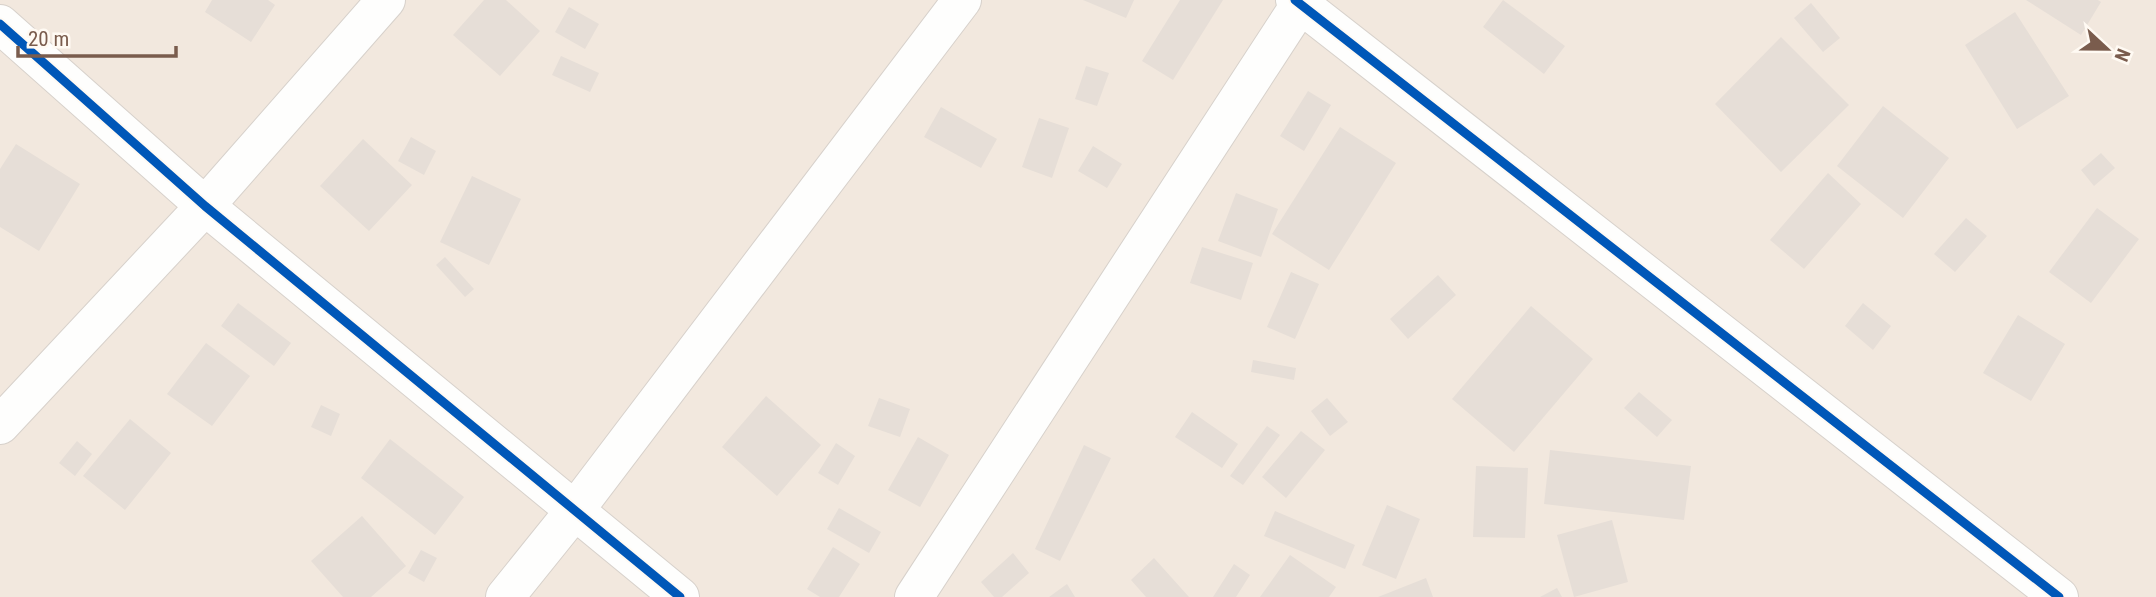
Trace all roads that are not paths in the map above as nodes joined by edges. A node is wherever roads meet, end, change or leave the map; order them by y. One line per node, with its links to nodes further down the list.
1 (386, 0): 5 (street)
2 (962, 0): 7 (street)
3 (1299, 2): 10 (street); 11 (street)
4 (0, 23): 5 (street)
5 (205, 206): 6 (street); 7 (street)
6 (0, 425)
7 (575, 510): 8 (street); 9 (street)
8 (505, 597)
9 (680, 597)
10 (914, 597)
11 (2059, 597)

